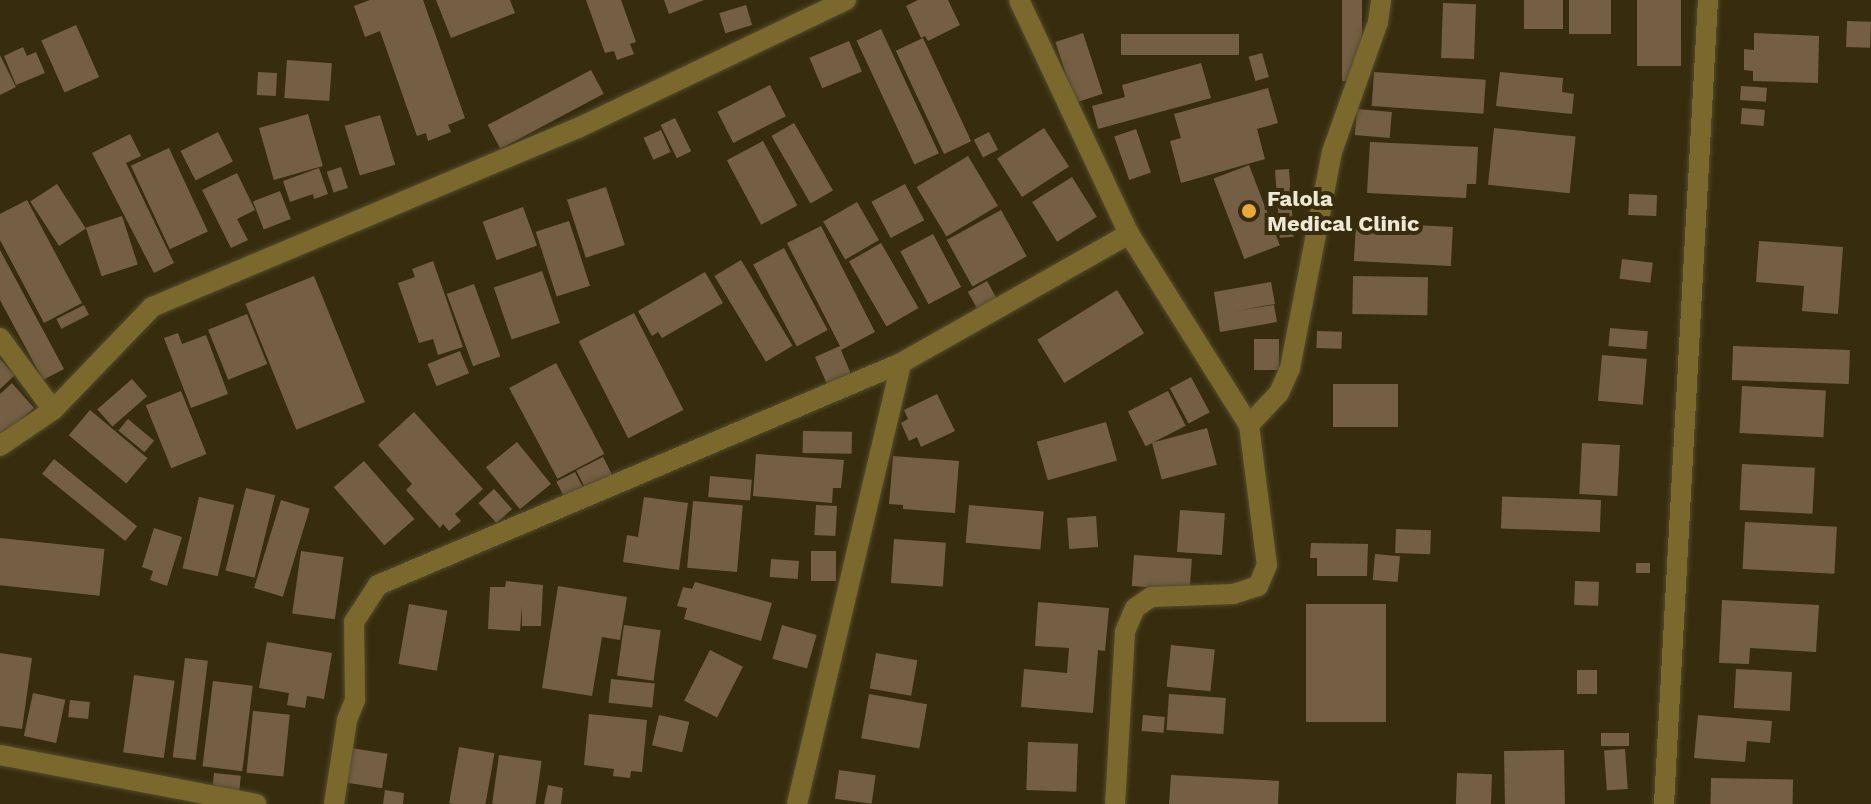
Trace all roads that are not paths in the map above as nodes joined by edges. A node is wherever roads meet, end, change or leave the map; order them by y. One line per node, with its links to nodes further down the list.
1 (846, 0): 8 (street)
2 (1019, 0): 5 (street)
3 (1381, 0): 9 (street)
4 (1708, 0): 16 (street)
5 (1129, 234): 7 (street); 9 (street)
6 (0, 338): 8 (street)
7 (901, 363): 13 (street); 14 (street)
8 (53, 410): 10 (street)
9 (1249, 425): 15 (street)
10 (0, 446)
11 (0, 755): 12 (street)
12 (256, 804)
13 (334, 804)
14 (797, 804)
15 (1115, 804)
16 (1664, 804)

